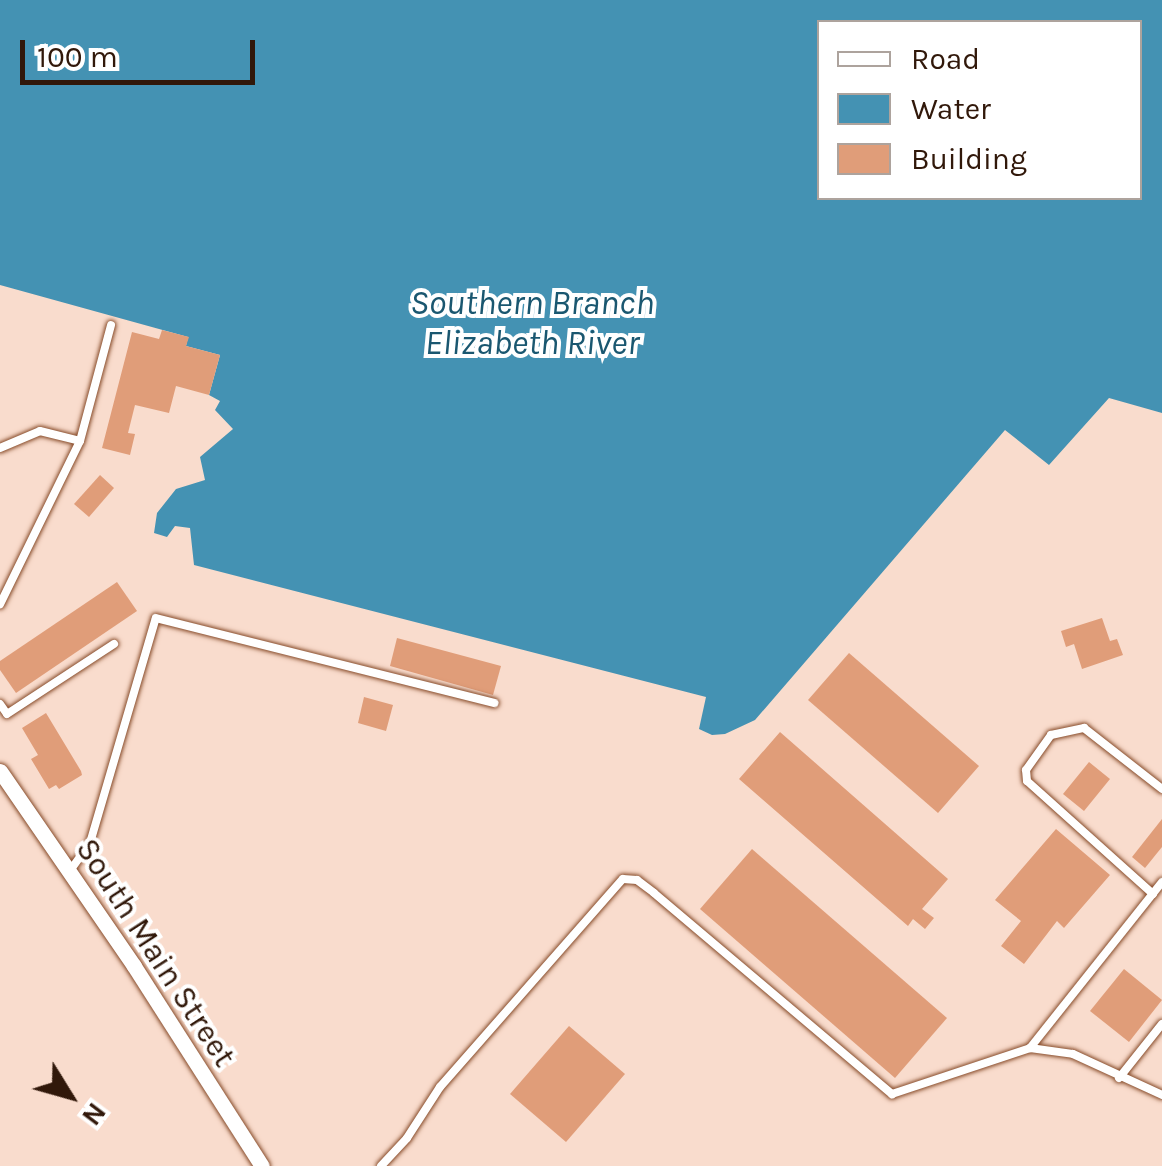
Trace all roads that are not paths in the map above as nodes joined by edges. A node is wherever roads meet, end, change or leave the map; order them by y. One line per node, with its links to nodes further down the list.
1 (111, 325): 2 (lane)
2 (80, 442): 3 (lane); 4 (lane)
3 (0, 448)
4 (0, 604)
5 (114, 644): 6 (lane)
6 (0, 704)
7 (494, 704): 10 (lane)
8 (0, 771): 10 (street, South Main Street)
9 (1162, 789): 12 (lane)
10 (69, 872): 17 (street, South Main Street)
11 (1162, 882): 12 (lane)
12 (1153, 894): 14 (lane)
13 (1162, 1024): 15 (lane)
14 (1030, 1048): 15 (lane); 18 (lane)
15 (1118, 1078): 16 (lane)
16 (1162, 1095)
17 (262, 1166)
18 (381, 1166)

